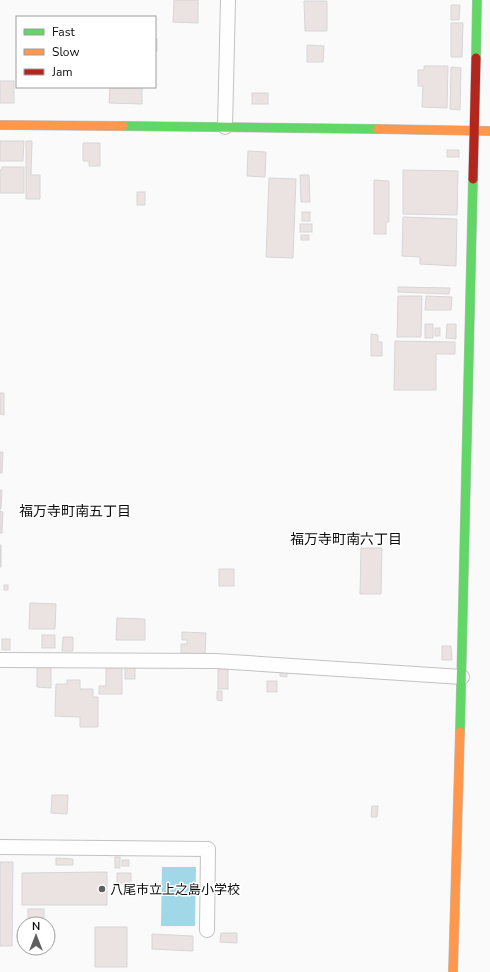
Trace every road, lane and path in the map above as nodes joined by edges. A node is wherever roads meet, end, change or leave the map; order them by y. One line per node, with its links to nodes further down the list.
1 (228, 0): 4 (street)
2 (477, 0): 5 (street)
3 (0, 125): 4 (street)
4 (225, 127): 5 (street)
5 (477, 131): 6 (street); 8 (street)
6 (490, 131)
7 (0, 660): 8 (street)
8 (462, 678): 11 (street)
9 (0, 846): 10 (street)
10 (207, 930)
11 (453, 972)

